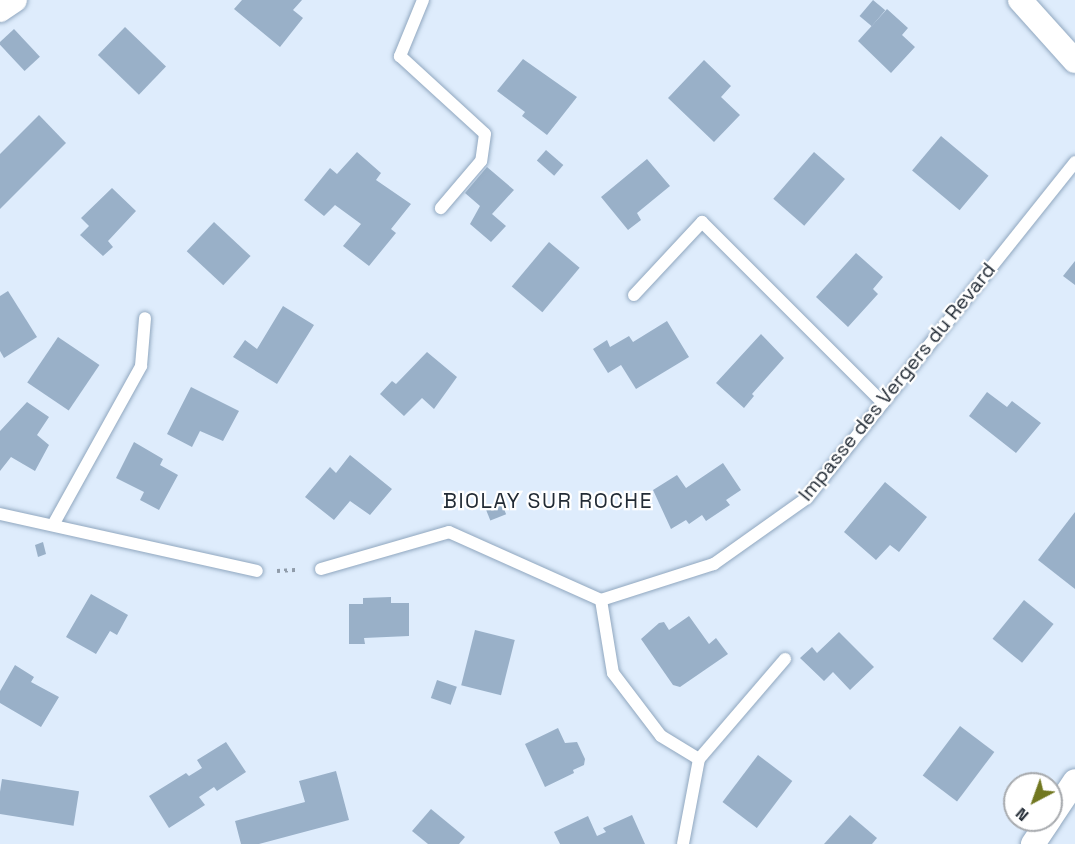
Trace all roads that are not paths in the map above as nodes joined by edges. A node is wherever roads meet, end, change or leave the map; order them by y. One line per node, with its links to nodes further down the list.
1 (15, 0): 4 (street)
2 (423, 0): 7 (lane)
3 (1020, 0): 5 (street)
4 (0, 10)
5 (1075, 62)
6 (1075, 162): 10 (lane, Impasse des Vergers du Revard)
7 (441, 208)
8 (634, 295): 10 (lane)
9 (145, 318): 12 (lane)
10 (884, 403): 15 (lane, Impasse des Vergers du Revard)
11 (2, 512): 12 (lane)
12 (53, 525): 14 (lane)
13 (321, 569): 15 (lane)
14 (257, 571)
15 (601, 600): 17 (lane)
16 (785, 659): 17 (lane)
17 (699, 759): 20 (lane)
18 (1075, 782): 19 (street)
19 (1063, 800)
20 (682, 844)

